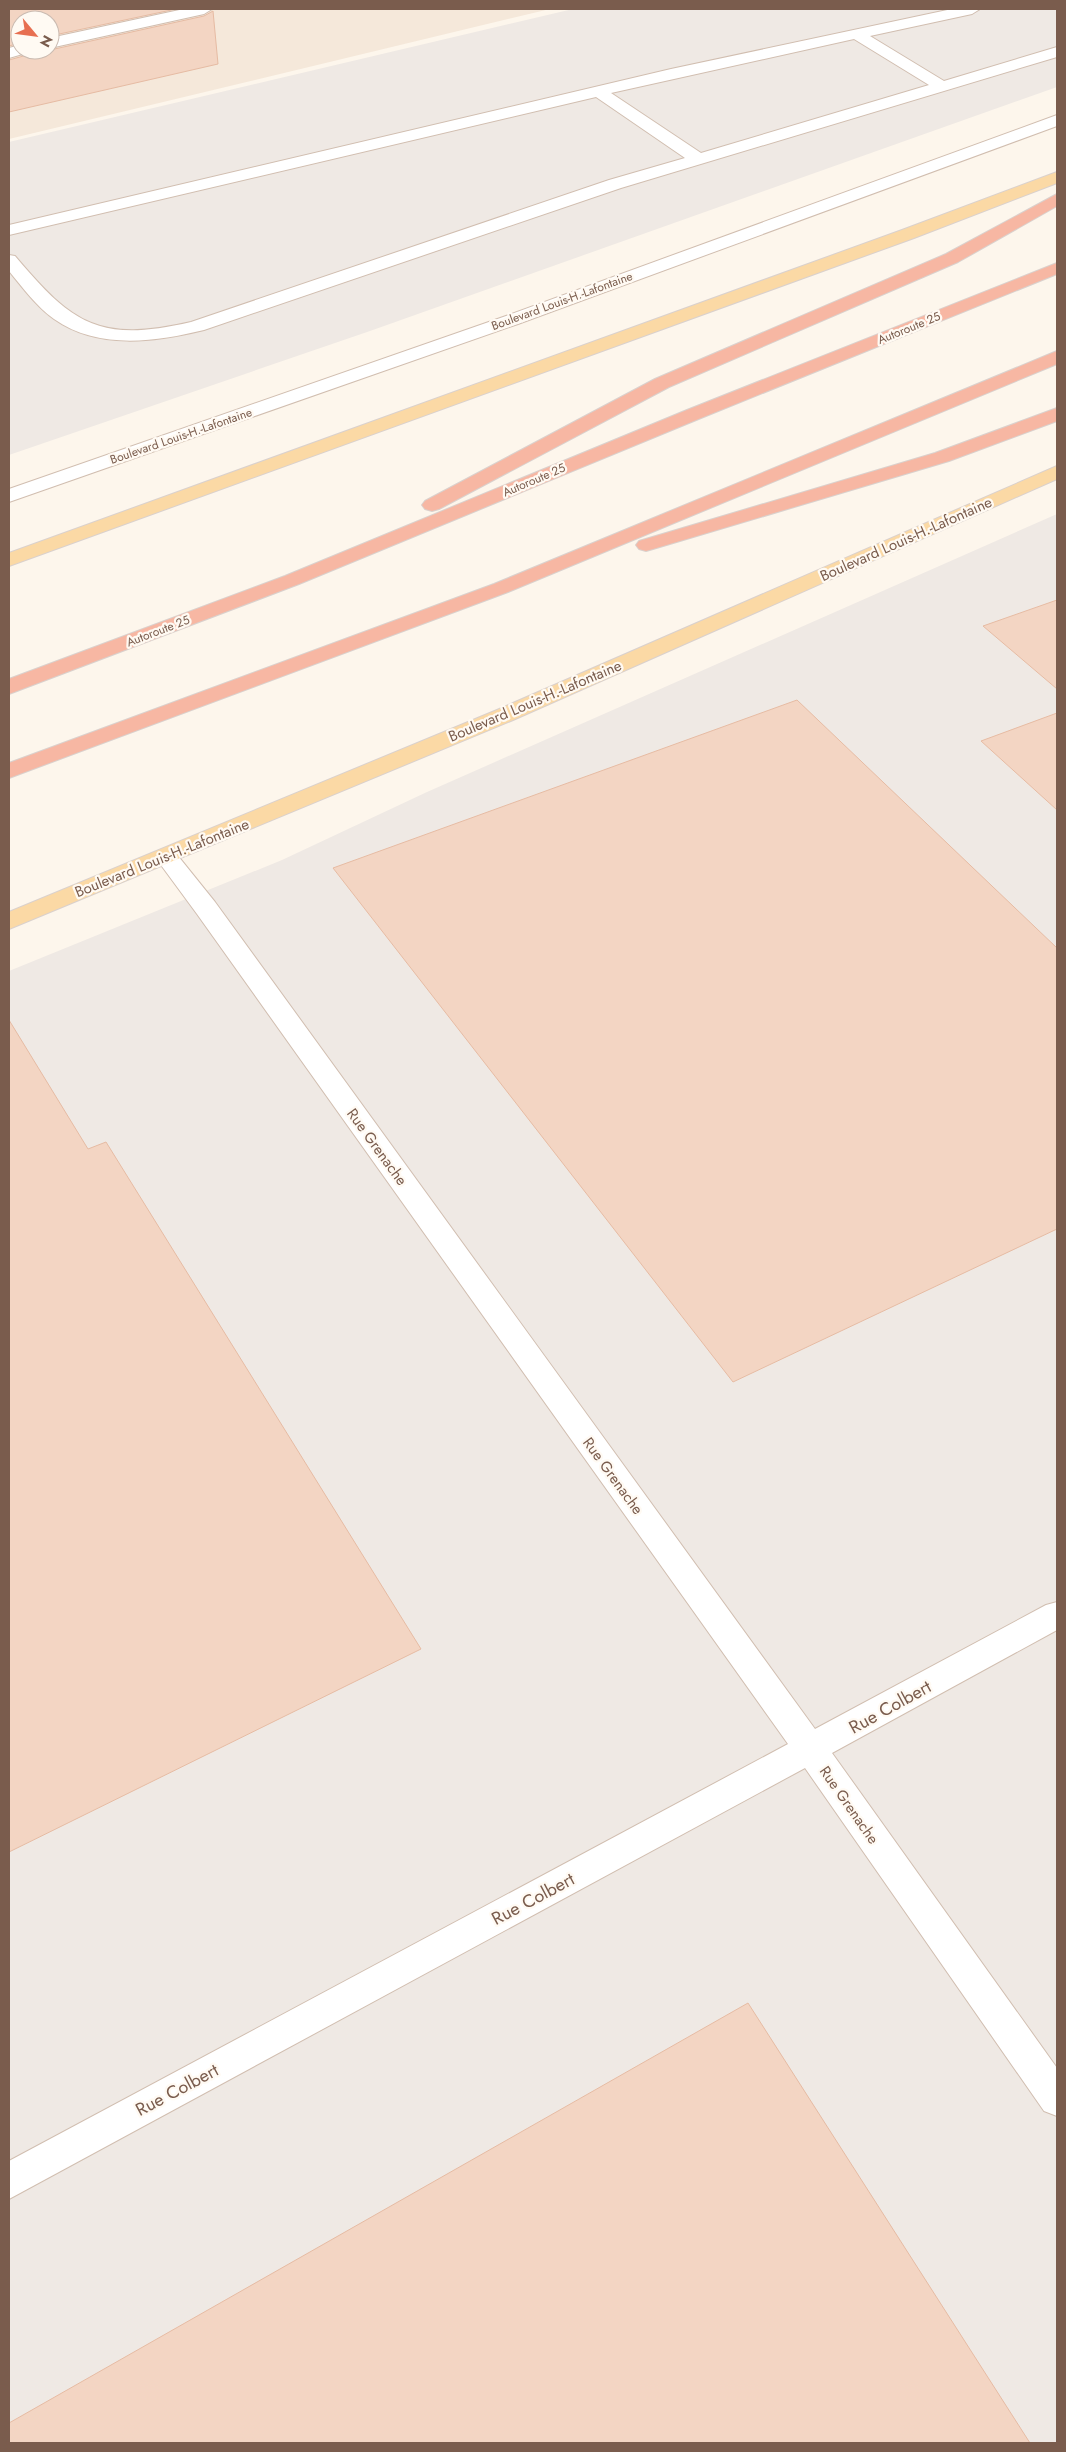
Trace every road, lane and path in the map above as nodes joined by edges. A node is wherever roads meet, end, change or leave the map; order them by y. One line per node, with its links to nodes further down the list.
1 (204, 9): 4 (street)
2 (972, 9): 3 (street)
3 (856, 34): 6 (street); 7 (street)
4 (60, 40)
5 (1057, 52): 6 (street)
6 (943, 87): 9 (street)
7 (598, 91): 9 (street); 12 (street)
8 (1057, 120): 18 (street, Boulevard Louis-H.-Lafontaine)
9 (698, 159): 13 (street)
10 (1057, 177): 19 (main road)
11 (1057, 199): 20 (highway)
12 (9, 230)
13 (9, 260)
14 (1057, 268): 20 (highway, Autoroute 25)
15 (1057, 357): 21 (highway)
16 (1057, 414): 21 (highway)
17 (1057, 472): 24 (main road, Boulevard Louis-H.-Lafontaine)
18 (9, 496)
19 (9, 560)
20 (292, 580): 22 (highway, Autoroute 25)
21 (501, 588): 23 (highway)
22 (9, 687)
23 (9, 771)
24 (166, 856): 25 (main road, Boulevard Louis-H.-Lafontaine); 27 (street, Rue Grenache)
25 (9, 921)
26 (1057, 1616): 27 (street, Rue Colbert)
27 (811, 1750): 28 (street, Rue Grenache); 29 (street, Rue Colbert)
28 (1057, 2098)
29 (9, 2180)

